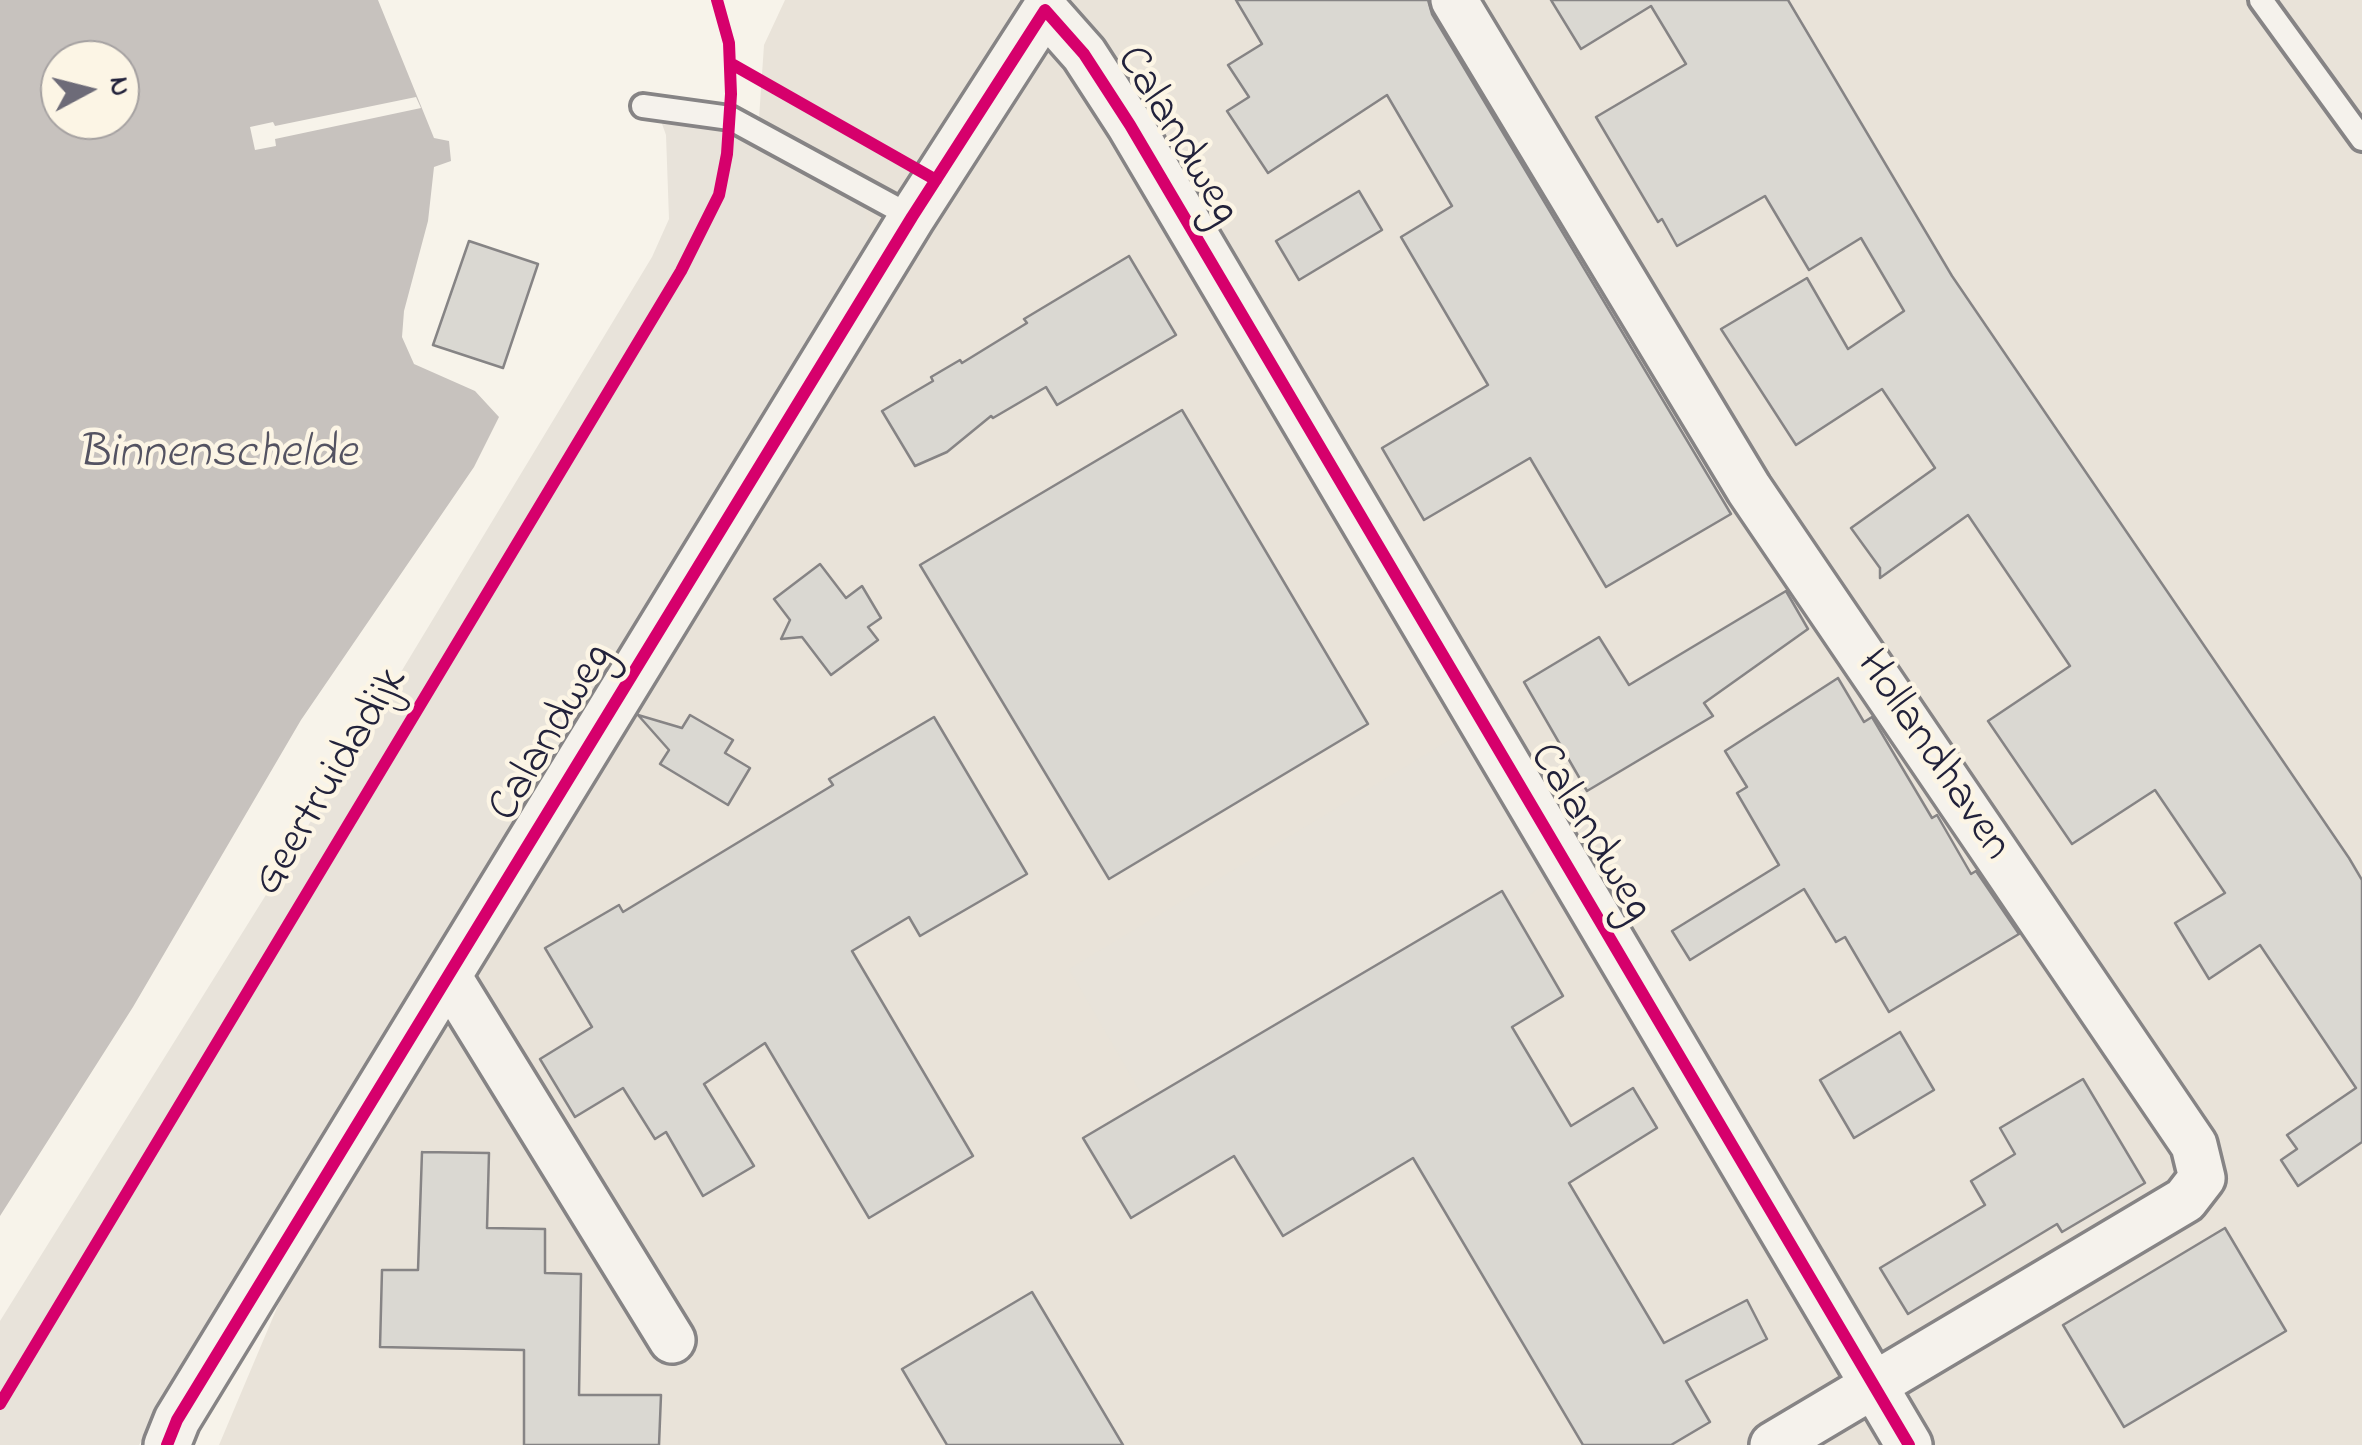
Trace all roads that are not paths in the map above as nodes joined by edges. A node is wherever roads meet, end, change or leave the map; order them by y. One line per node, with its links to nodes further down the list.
1 (1454, 0): 9 (street, Hollandhaven)
2 (2261, 0): 5 (lane)
3 (1048, 5): 6 (street, Calandweg); 9 (street, Calandweg)
4 (643, 106): 6 (lane)
5 (2362, 139)
6 (912, 217): 7 (street, Calandweg)
7 (448, 976): 8 (street); 10 (street, Calandweg)
8 (672, 1340)
9 (1872, 1385): 11 (street); 12 (street, Calandweg)
10 (167, 1445)
11 (1773, 1445)
12 (1909, 1445)

